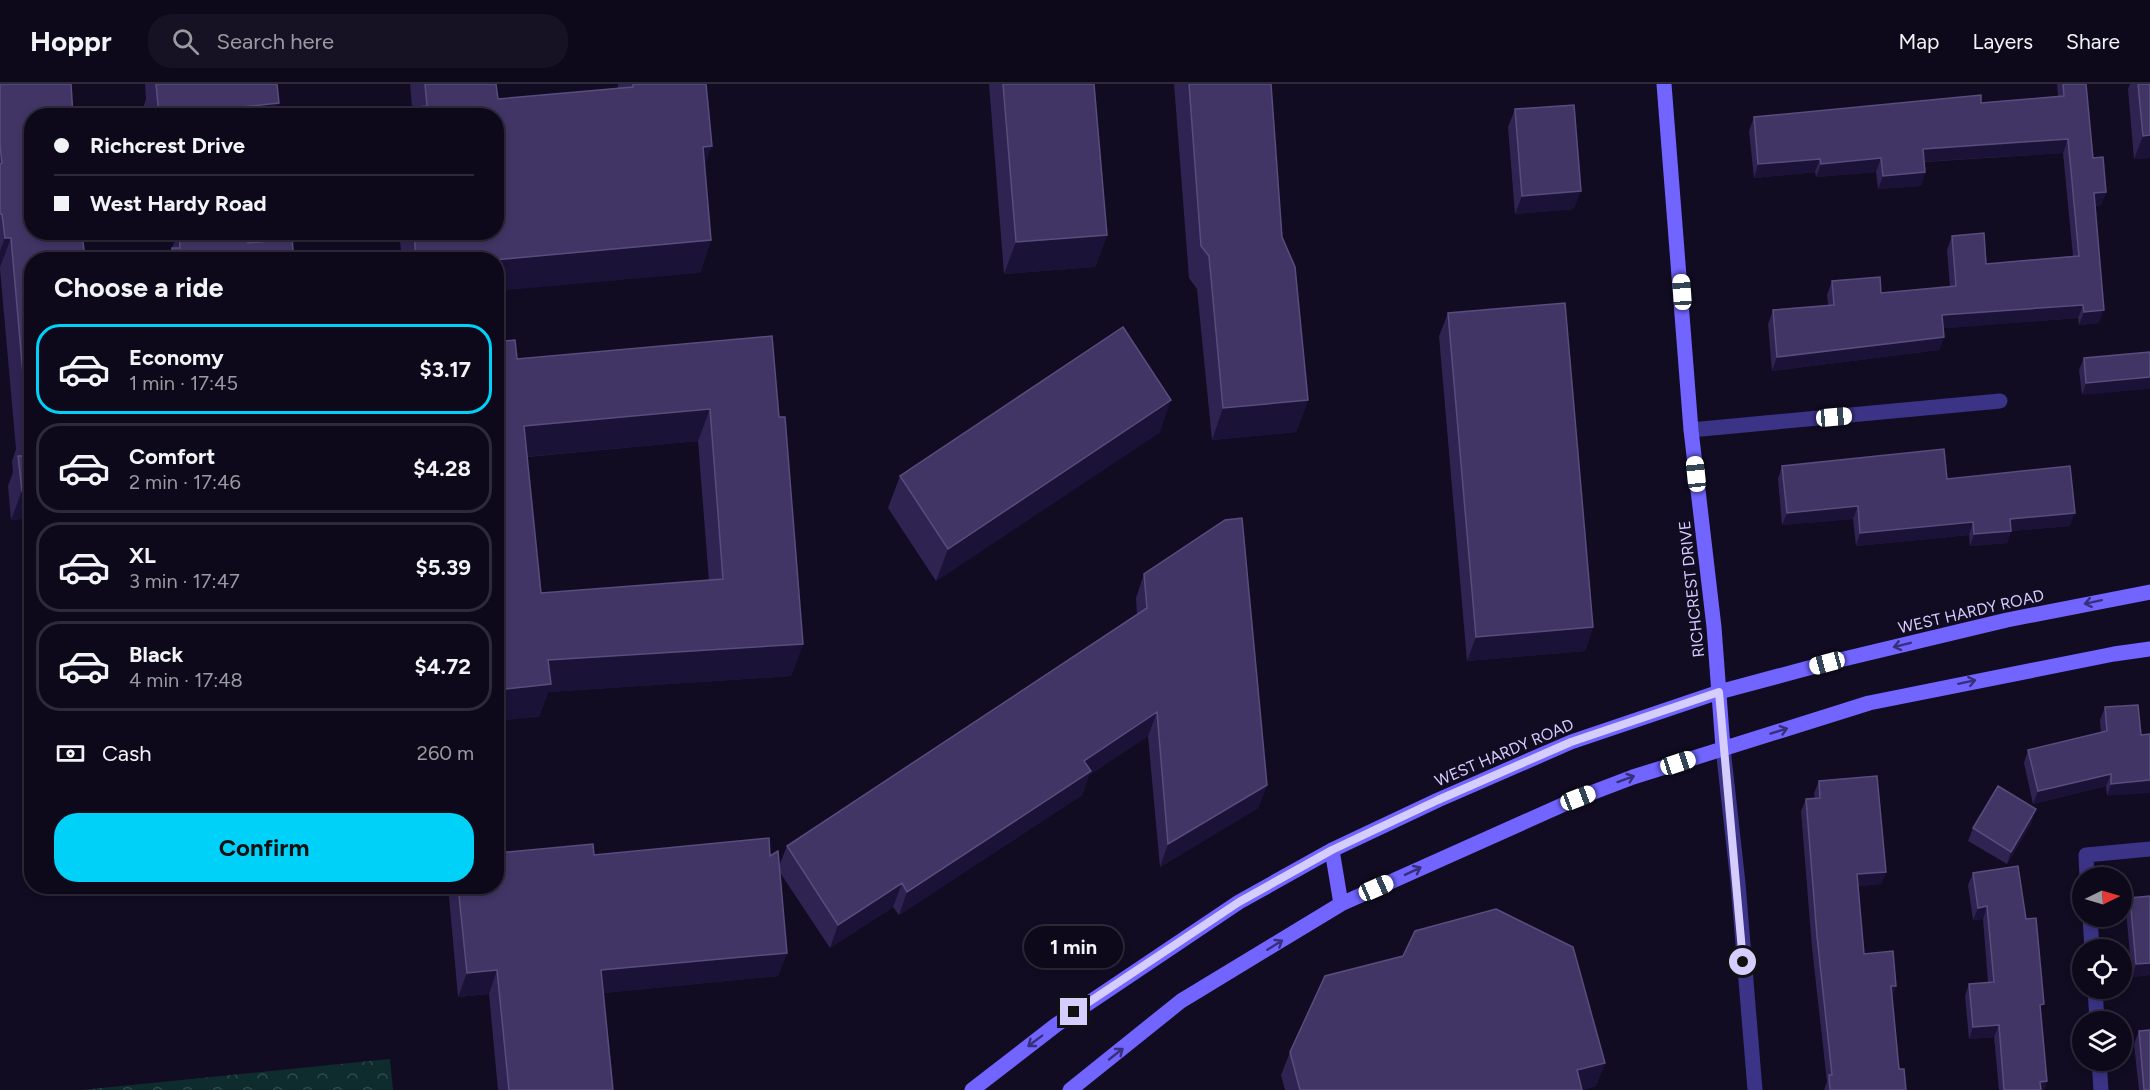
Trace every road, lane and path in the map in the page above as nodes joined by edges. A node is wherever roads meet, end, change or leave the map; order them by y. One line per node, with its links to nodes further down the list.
1 (1664, 84): 3 (street, RICHCREST DRIVE)
2 (2000, 401): 3 (street)
3 (1691, 430): 6 (street, RICHCREST DRIVE)
4 (2150, 592): 6 (street, WEST HARDY ROAD, one-way to 6)
5 (2150, 650): 7 (street, one-way to 5)
6 (1719, 692): 7 (street, RICHCREST DRIVE); 9 (street, WEST HARDY ROAD)
7 (1723, 748): 11 (street, one-way to 7); 15 (street, RICHCREST DRIVE)
8 (2150, 849): 10 (street)
9 (1332, 850): 11 (street); 13 (street, WEST HARDY ROAD, one-way to 13)
10 (2087, 867)
11 (1341, 904): 14 (street, one-way to 11)
12 (2100, 1071): 16 (street)
13 (972, 1090)
14 (1070, 1090)
15 (1755, 1090)
16 (2102, 1090)

